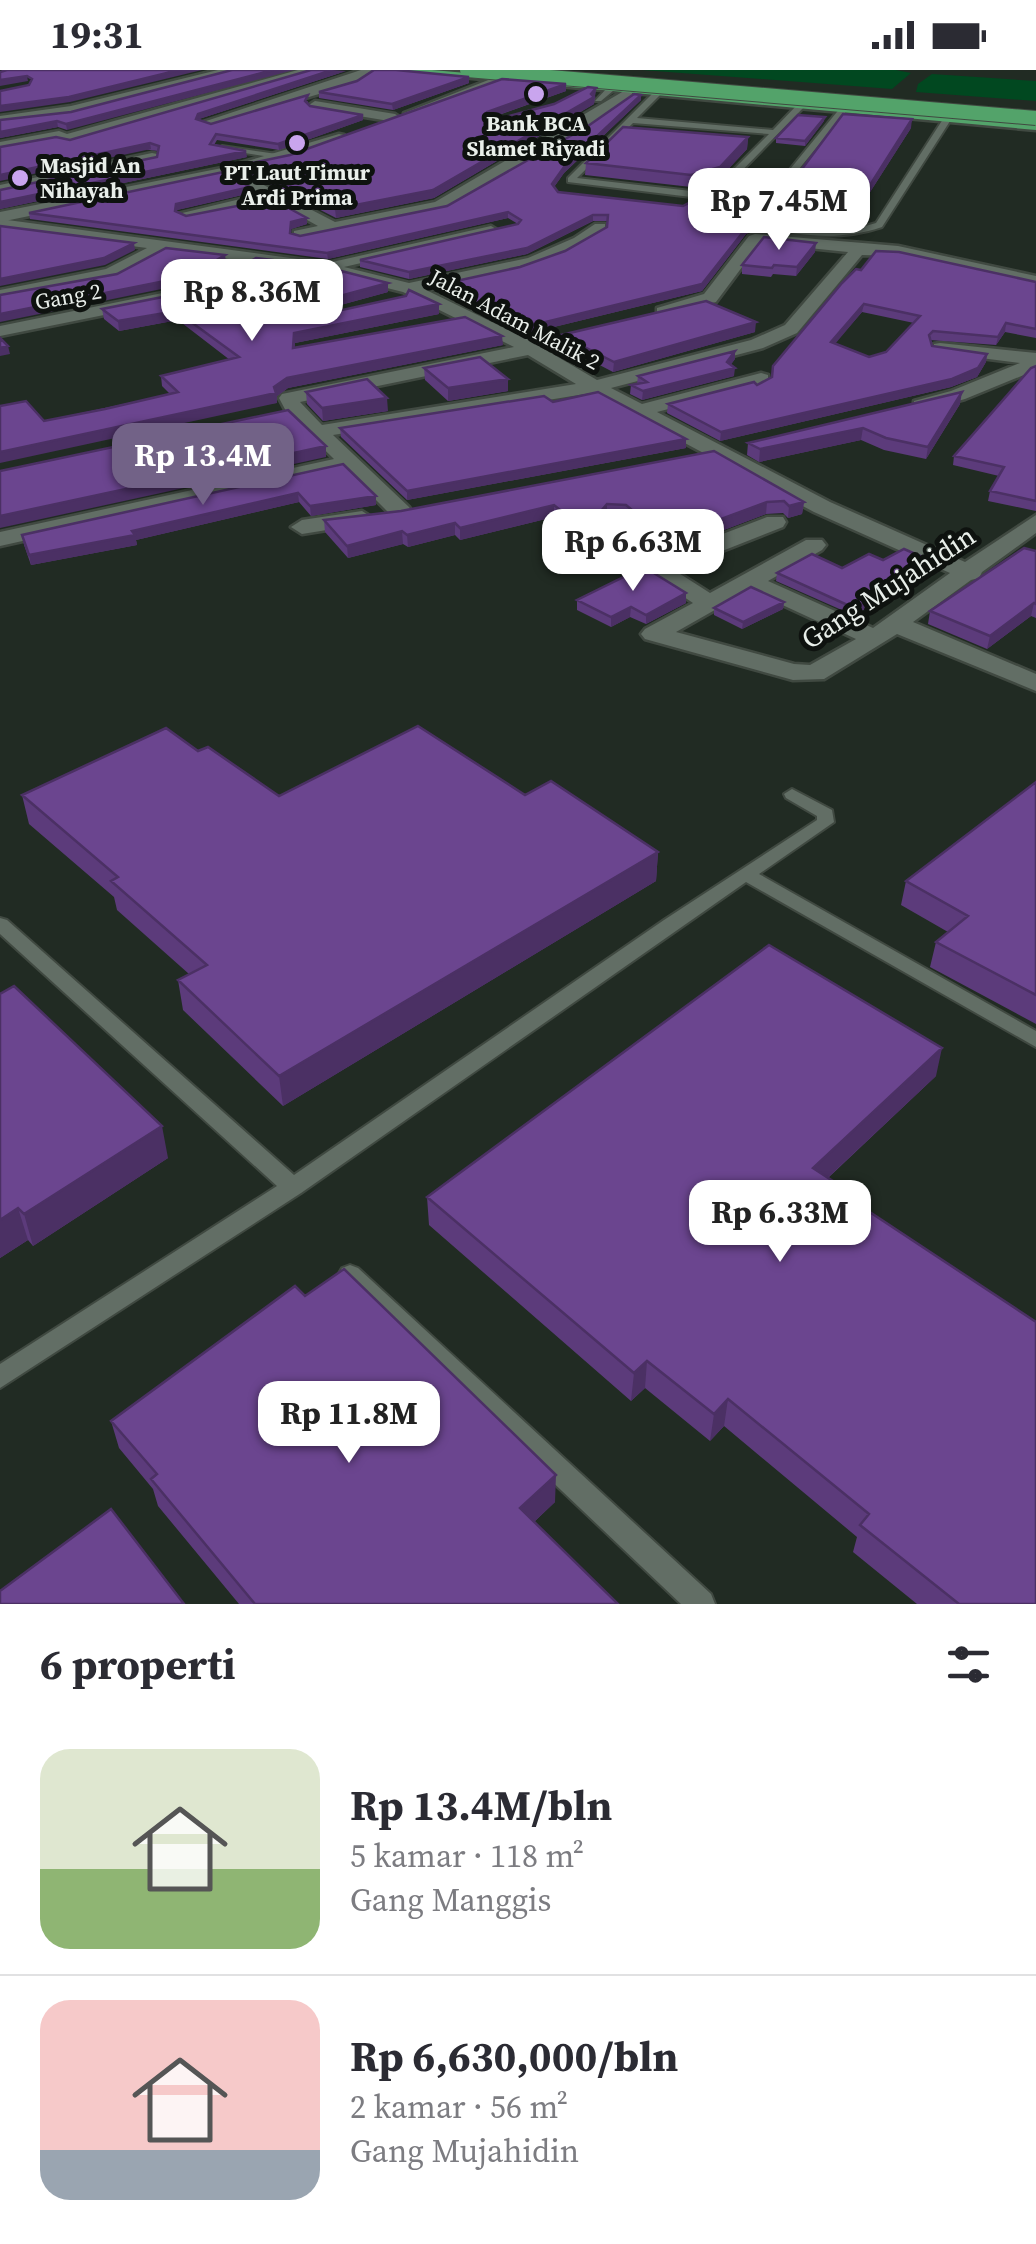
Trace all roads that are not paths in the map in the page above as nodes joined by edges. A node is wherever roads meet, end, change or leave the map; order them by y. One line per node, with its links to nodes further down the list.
1 (232, 70): 20 (street)
2 (312, 70): 32 (street)
3 (370, 70): 26 (street)
4 (391, 70): 7 (highway)
5 (467, 70): 23 (highway, bridge)
6 (568, 70): 8 (highway)
7 (401, 71): 9 (highway); 16 (street)
8 (616, 74): 17 (highway); 18 (highway)
9 (496, 81): 10 (highway); 21 (street)
10 (587, 88): 11 (highway); 14 (lane)
11 (610, 90): 12 (highway); 15 (lane)
12 (629, 92): 13 (highway); 54 (street)
13 (656, 94): 17 (highway); 25 (lane)
14 (565, 99)
15 (598, 100)
16 (314, 106): 21 (street); 27 (street)
17 (804, 106): 19 (highway); 30 (lane)
18 (1036, 107)
19 (844, 110): 22 (highway); 22 (lane)
20 (24, 117): 24 (street); 32 (street)
21 (395, 118): 27 (street)
22 (948, 118): 28 (highway)
23 (1036, 118)
24 (0, 120)
25 (628, 120): 29 (lane); 30 (lane)
26 (206, 122)
27 (375, 125): 38 (street)
28 (1036, 126)
29 (615, 132): 31 (lane); 40 (lane)
30 (772, 132): 34 (lane)
31 (633, 133)
32 (67, 140): 35 (street)
33 (742, 142): 34 (lane)
34 (760, 144): 41 (lane)
35 (0, 146)
36 (216, 146): 38 (lane)
37 (152, 157): 43 (street)
38 (284, 157): 39 (street)
39 (229, 171): 45 (street); 47 (street)
40 (573, 174): 41 (lane); 42 (lane); 44 (lane)
41 (720, 186): 44 (lane)
42 (560, 190)
43 (0, 192): 47 (street)
44 (700, 193): 48 (lane)
45 (275, 196): 49 (street); 50 (street)
46 (403, 199): 50 (street)
47 (51, 206): 51 (street)
48 (680, 206)
49 (186, 214)
50 (313, 216): 54 (street)
51 (0, 220): 56 (street, Jalan Adam Malik 2)
52 (600, 226): 61 (street)
53 (509, 227): 59 (street)
54 (334, 228): 55 (street)
55 (300, 234)
56 (165, 246): 58 (street, Jalan Adam Malik 2); 62 (street)
57 (868, 249): 60 (street); 64 (street); 71 (street)
58 (253, 258): 59 (street, Jalan Adam Malik 2); 66 (street, Gang 2)
59 (322, 267): 61 (street, Jalan Adam Malik 2)
60 (1036, 280)
61 (404, 295): 63 (street, Jalan Adam Malik 2)
62 (0, 296)
63 (467, 316): 65 (street); 68 (street, Jalan Adam Malik 2)
64 (646, 316)
65 (431, 324)
66 (0, 331)
67 (556, 336): 68 (street)
68 (527, 346): 72 (street, Jalan Adam Malik 2); 75 (street)
69 (936, 347): 70 (street)
70 (1036, 361): 73 (street)
71 (694, 362): 72 (street); 74 (street)
72 (594, 387): 74 (street, Jalan Adam Malik 2); 75 (street)
73 (901, 410)
74 (640, 411): 77 (street, Jalan Adam Malik 2)
75 (321, 431): 79 (street)
76 (754, 444): 77 (street)
77 (717, 452): 78 (street); 87 (street, Jalan Adam Malik 2)
78 (680, 459)
79 (350, 462): 83 (street); 84 (street)
80 (776, 522): 86 (street)
81 (1036, 522): 87 (street, Gang Mujahidin)
82 (615, 525): 86 (street)
83 (302, 526)
84 (0, 539)
85 (814, 545): 88 (street, Gang Mujahidin)
86 (662, 565): 89 (street)
87 (971, 572): 90 (street, Gang Mujahidin)
88 (749, 581): 89 (street, Gang Mujahidin); 90 (street)
89 (710, 602): 90 (street, Gang Mujahidin)
90 (885, 630): 91 (street)
91 (1036, 683)
92 (792, 794): 93 (lane)
93 (746, 874): 95 (lane); 96 (lane)
94 (0, 924): 96 (lane)
95 (1036, 1040)
96 (293, 1187): 98 (lane)
97 (350, 1275): 99 (lane)
98 (0, 1377)
99 (701, 1604)

